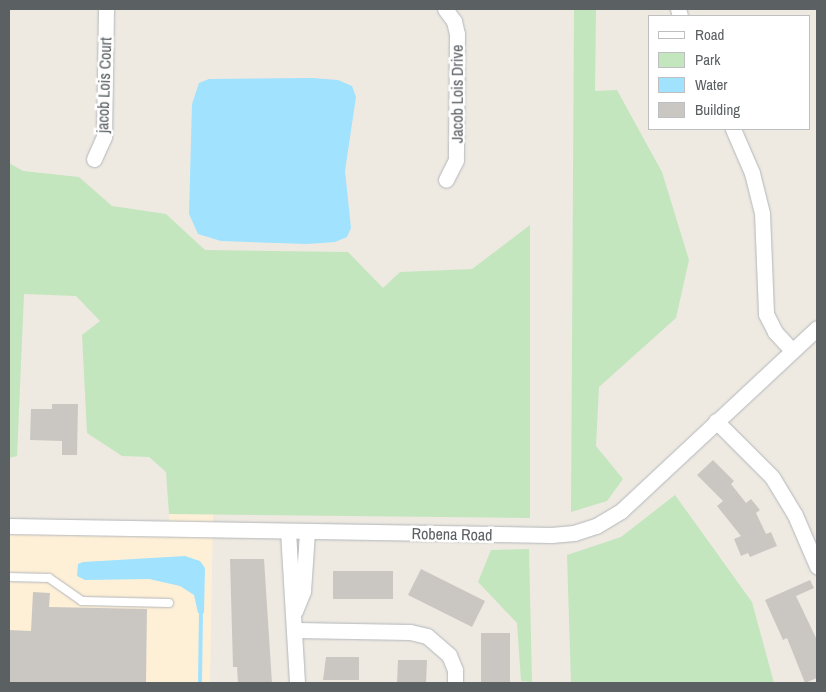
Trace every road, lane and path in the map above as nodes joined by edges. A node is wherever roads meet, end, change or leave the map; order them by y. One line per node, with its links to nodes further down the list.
1 (106, 9): 4 (street, jacob Lois Court)
2 (445, 9): 5 (street, Jacob Lois Drive)
3 (733, 130): 7 (street)
4 (94, 159)
5 (446, 180)
6 (817, 328): 7 (street, Robena Road)
7 (791, 349): 8 (street, Robena Road)
8 (716, 421): 11 (street, Robena Road); 12 (street)
9 (9, 526): 10 (street, Robena Road)
10 (288, 531): 11 (street, Robena Road); 15 (street)
11 (307, 532): 15 (street)
12 (817, 566)
13 (9, 577): 14 (lane)
14 (169, 603)
15 (295, 612): 16 (street)
16 (296, 630): 17 (street); 18 (street)
17 (297, 683)
18 (455, 683)

